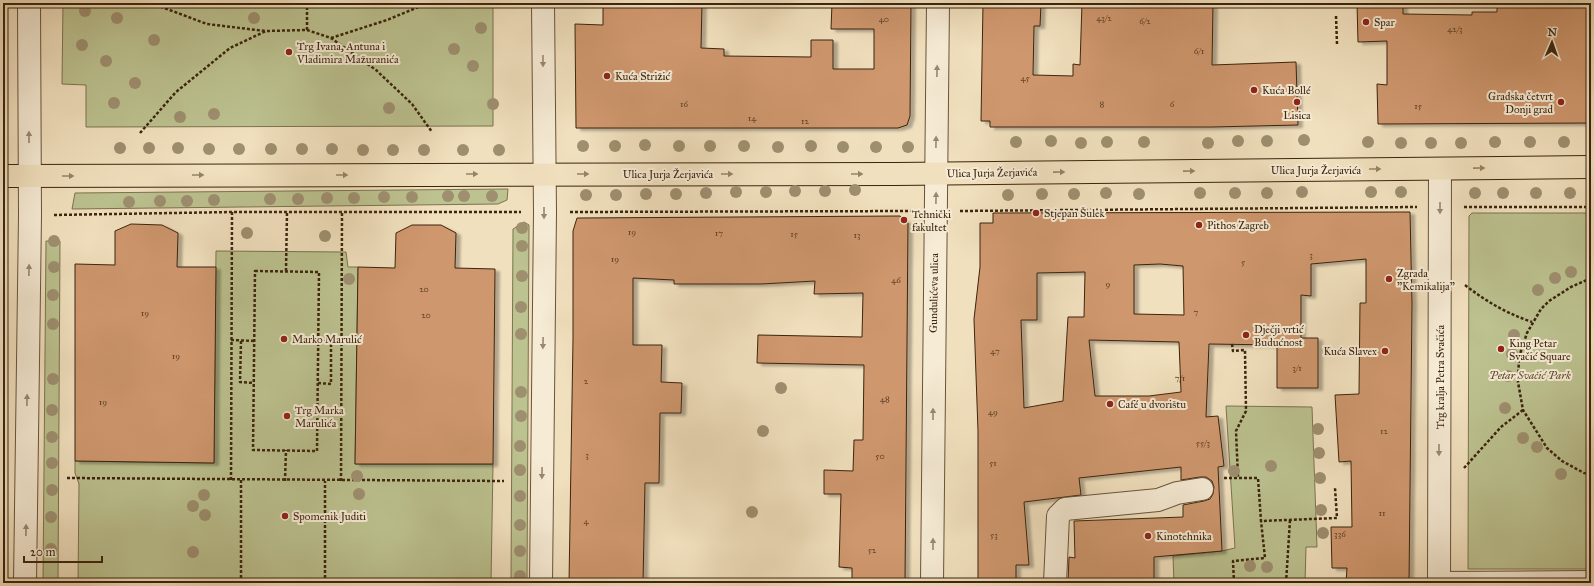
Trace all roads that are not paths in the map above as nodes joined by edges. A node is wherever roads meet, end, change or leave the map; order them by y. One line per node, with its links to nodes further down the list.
1 (29, 3): 9 (street, one-way to 1)
2 (543, 3): 6 (street, one-way to 6)
3 (938, 3): 7 (street, Gundulićeva ulica, one-way to 3)
4 (1591, 167): 5 (main road, one-way to 4)
5 (1440, 169): 7 (main road, Ulica Jurja Žerjavića, one-way to 5); 16 (street, Trg kralja Petra Svačića, one-way to 16)
6 (544, 174): 7 (main road, Ulica Jurja Žerjavića, one-way to 7); 9 (main road, one-way to 6); 13 (street, one-way to 13)
7 (936, 174): 14 (street, Gundulićeva ulica, one-way to 7)
8 (3, 176): 9 (main road)
9 (29, 176): 12 (street, one-way to 9)
10 (1202, 489): 15 (street)
11 (1591, 582): 16 (street, Trg kralja Petra Svačića)
12 (25, 583)
13 (541, 583)
14 (932, 583)
15 (1055, 583)
16 (1439, 583)

